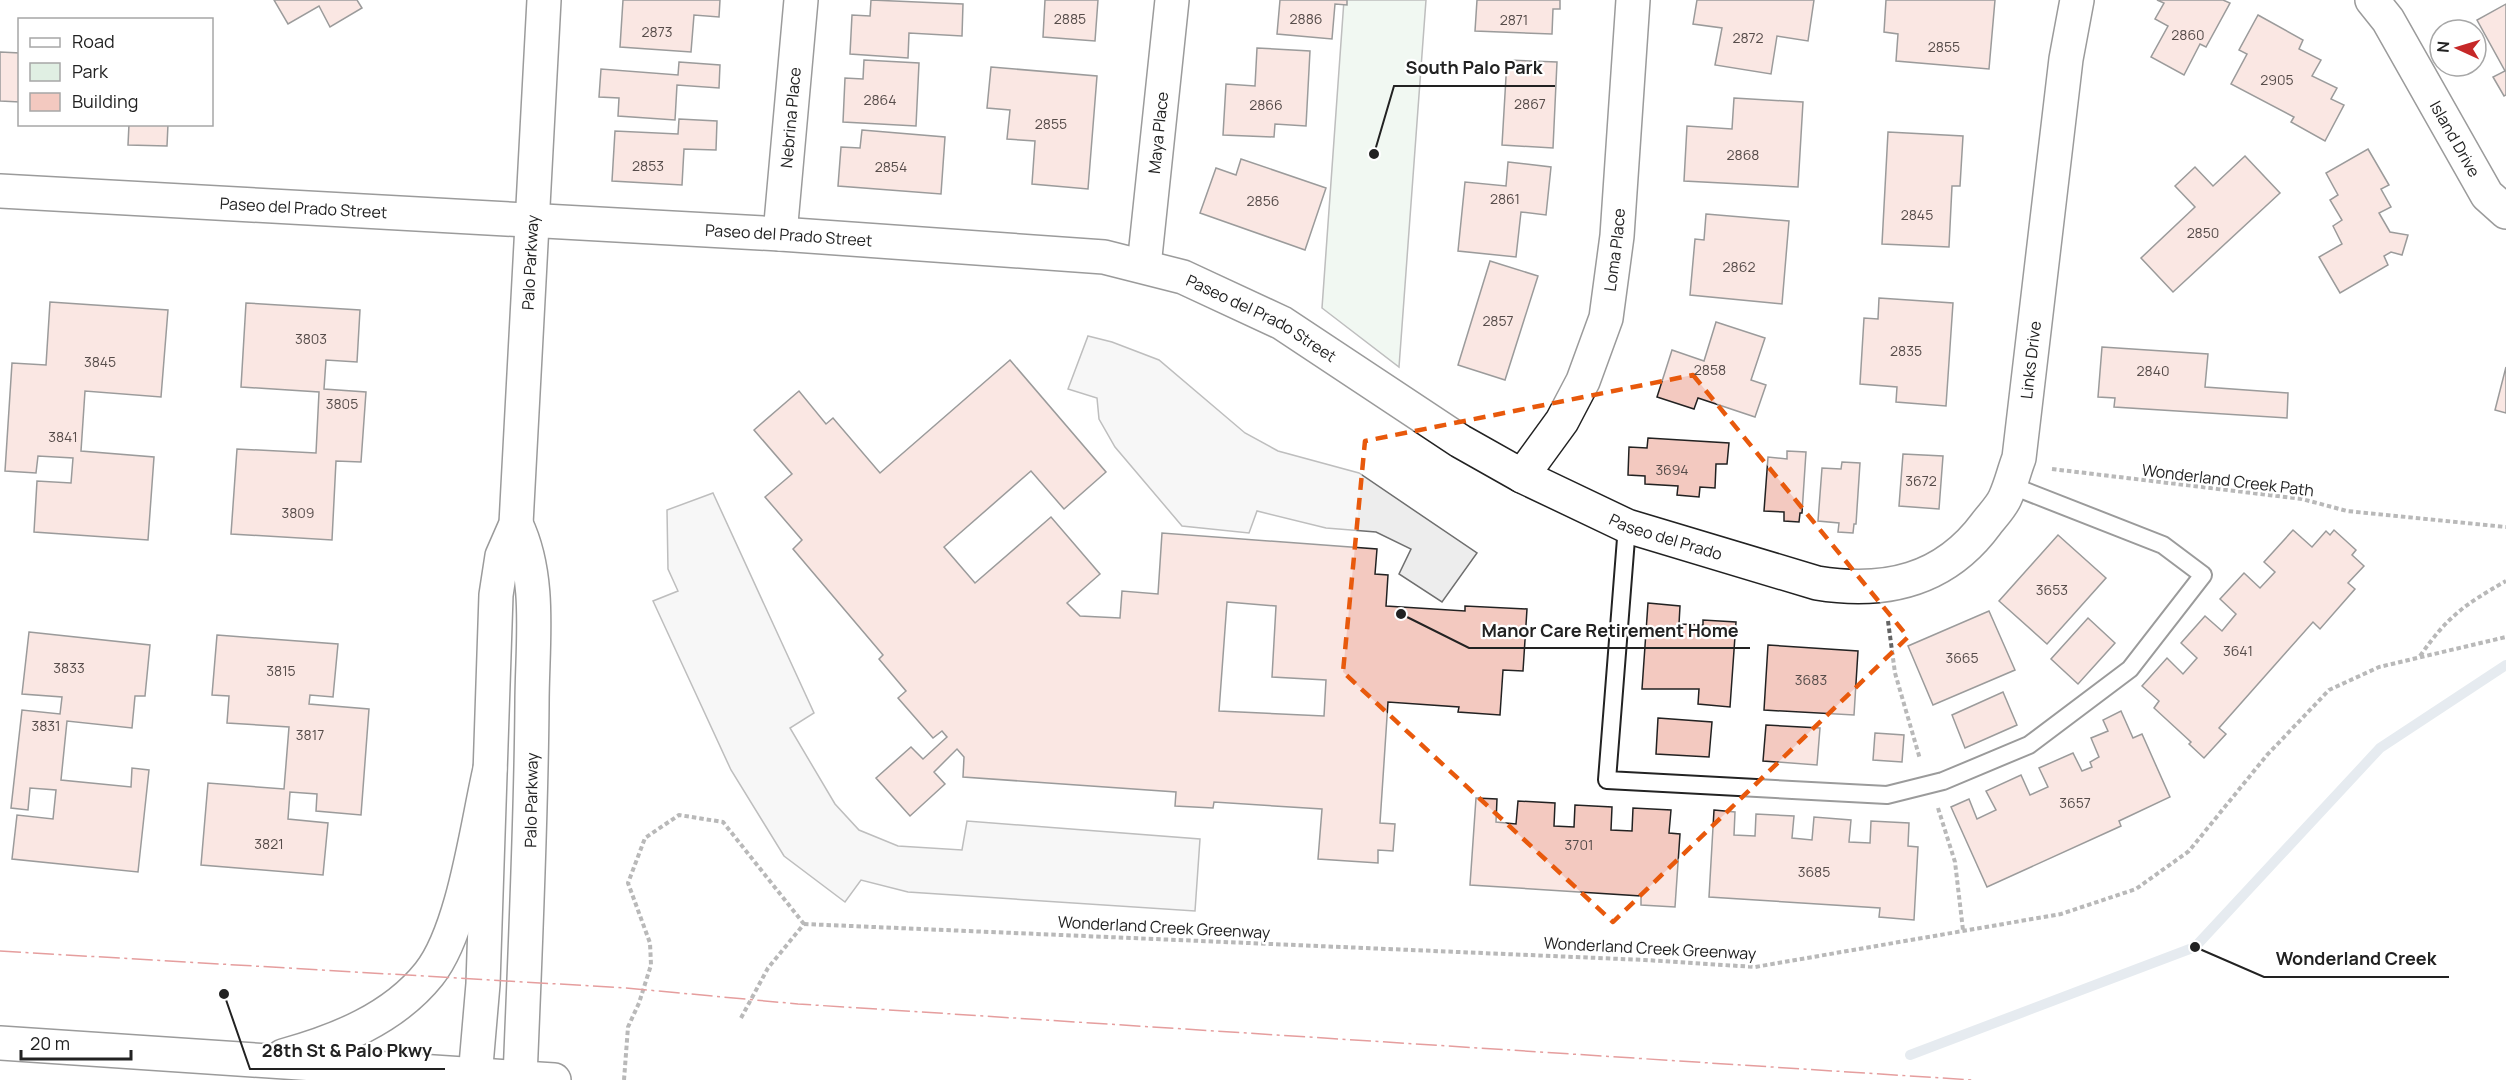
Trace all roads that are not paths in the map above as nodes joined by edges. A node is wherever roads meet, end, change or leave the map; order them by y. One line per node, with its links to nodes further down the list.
1 (544, 0): 9 (main road, Palo Parkway)
2 (801, 0): 10 (main road, Nebrina Place)
3 (1172, 0): 11 (main road, Maya Place)
4 (1633, 0): 13 (main road, Loma Place)
5 (2077, 0): 12 (main road, Links Drive)
6 (2372, 0): 8 (main road, Island Drive)
7 (0, 191): 9 (main road, Paseo del Prado Street)
8 (2506, 212)
9 (531, 221): 10 (main road, Paseo del Prado Street); 14 (main road, Palo Parkway)
10 (780, 234): 11 (main road, Paseo del Prado Street)
11 (1144, 266): 13 (main road, Paseo del Prado Street)
12 (2014, 472): 15 (lane); 16 (main road, Links Drive)
13 (1522, 476): 15 (main road, Paseo del Prado)
14 (516, 524): 17 (main road, Palo Parkway); 21 (main road, Palo Parkway)
15 (1627, 526): 16 (main road, Paseo del Prado)
16 (1817, 583)
17 (490, 769): 19 (main road); 20 (main road, Palo Parkway)
18 (0, 1043): 19 (main road)
19 (266, 1061): 20 (main road)
20 (475, 1078): 21 (main road)
21 (520, 1079): 22 (main road)
22 (554, 1080)

